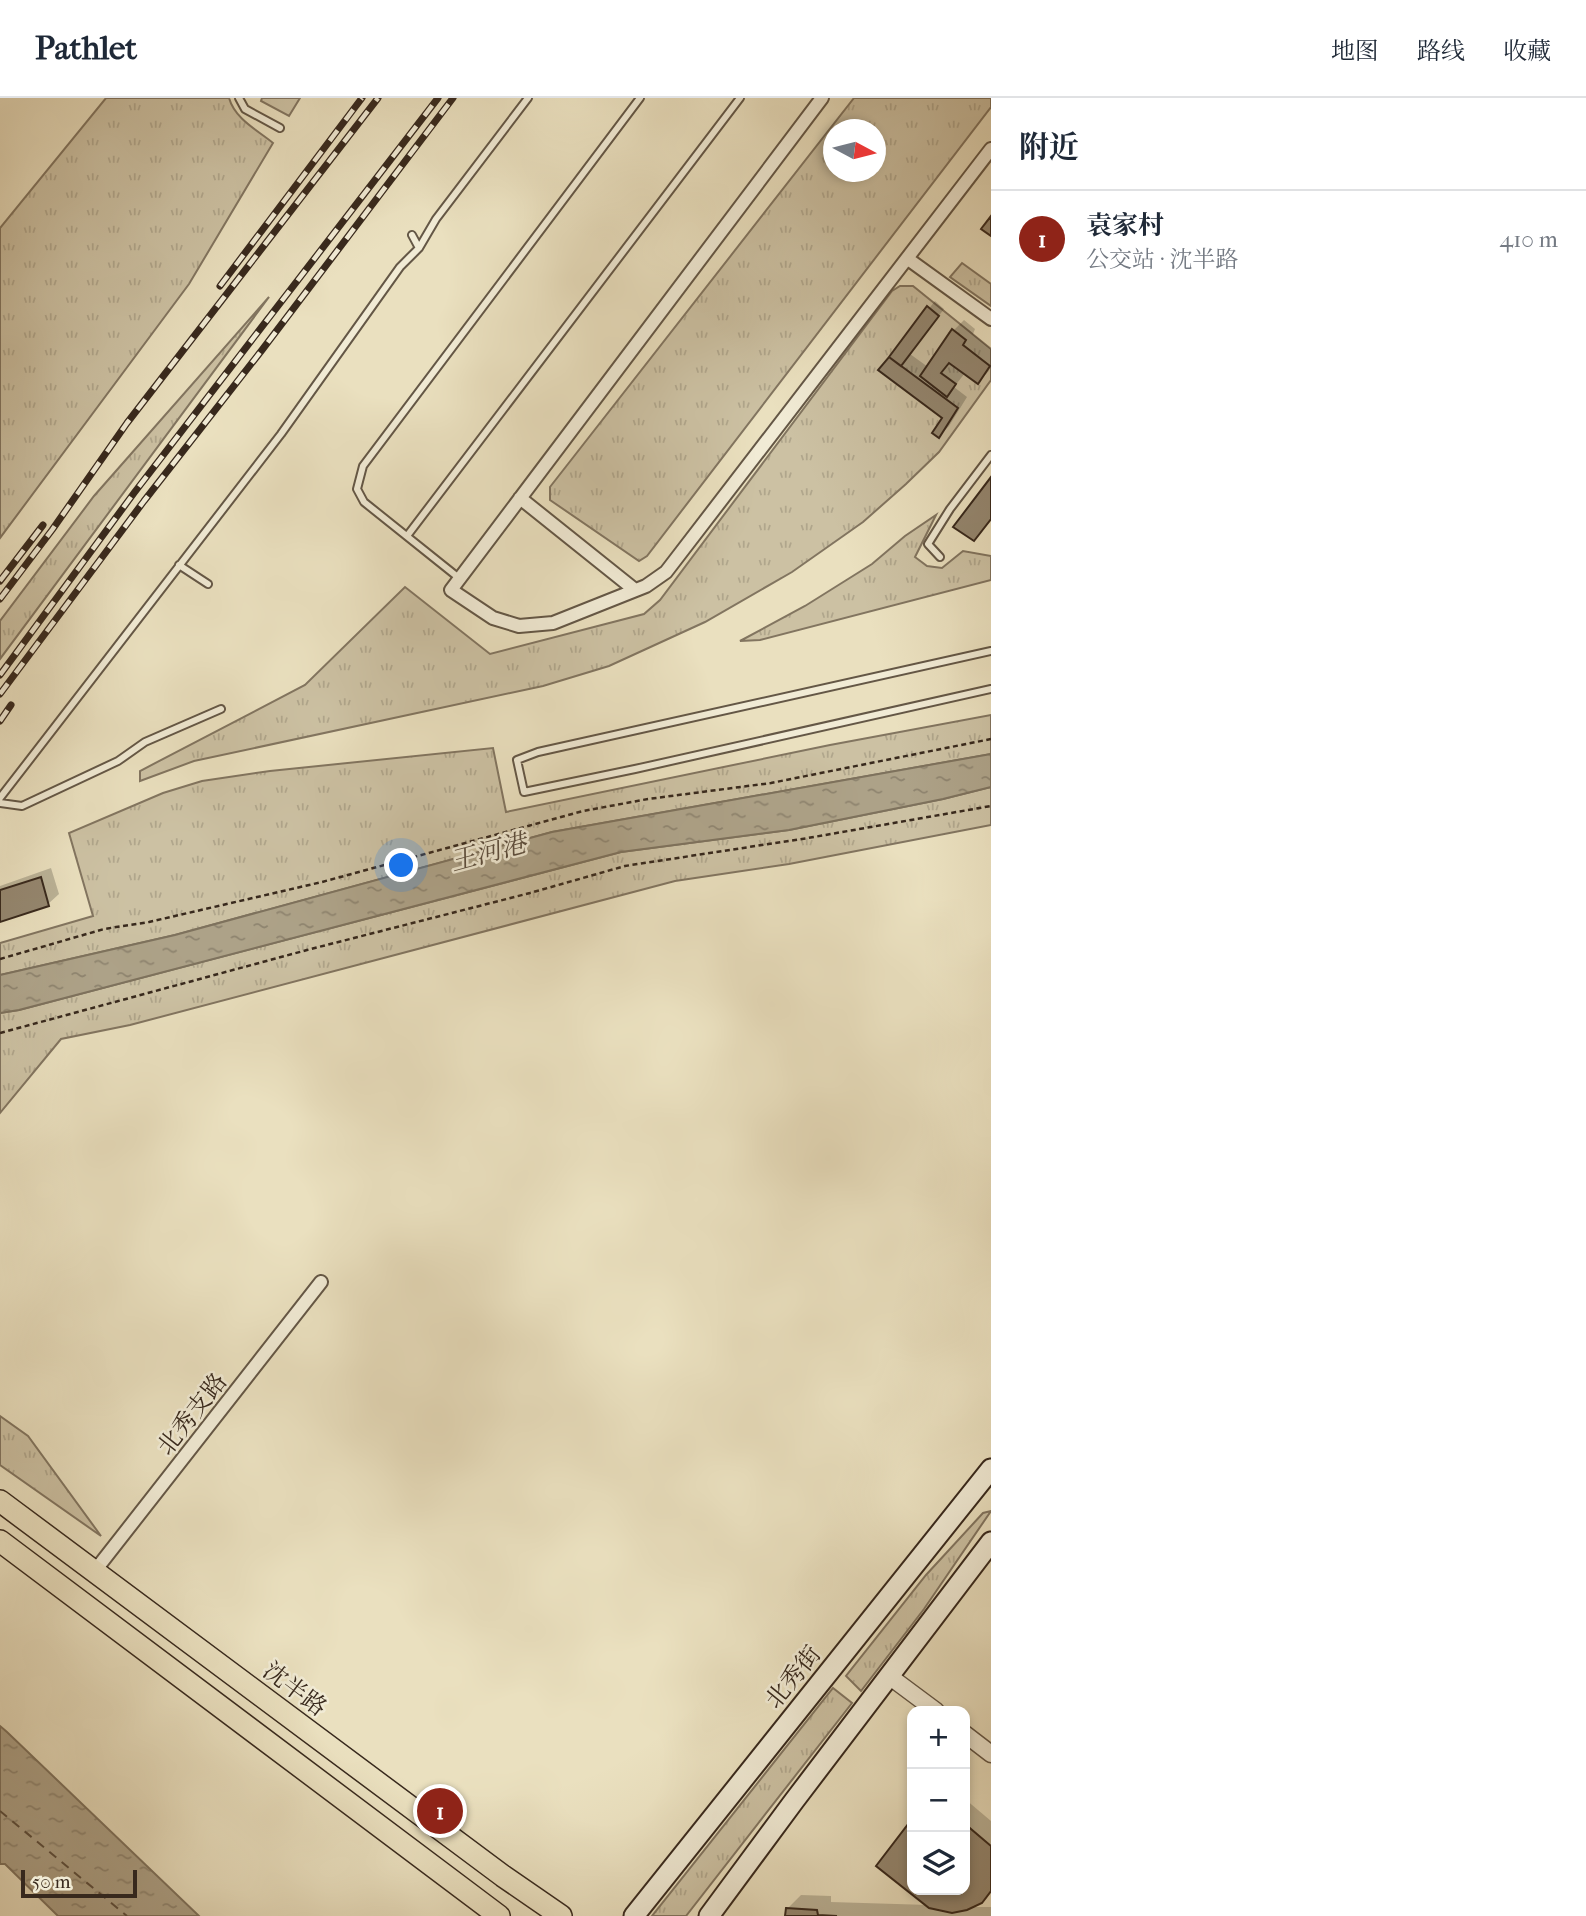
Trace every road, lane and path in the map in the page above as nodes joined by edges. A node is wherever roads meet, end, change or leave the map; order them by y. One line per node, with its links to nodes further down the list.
1 (239, 98): 6 (lane)
2 (528, 98): 9 (lane)
3 (640, 98): 14 (lane)
4 (740, 98): 14 (lane)
5 (822, 98): 13 (street)
6 (280, 128)
7 (991, 149): 10 (street)
8 (412, 235): 9 (lane)
9 (419, 248): 16 (lane)
10 (908, 259): 11 (street); 19 (street)
11 (991, 319)
12 (991, 455): 15 (lane)
13 (520, 498): 17 (street); 19 (street)
14 (407, 536): 17 (lane)
15 (940, 557)
16 (179, 565): 18 (lane); 24 (lane)
17 (459, 579): 19 (street)
18 (208, 584)
19 (635, 590)
20 (991, 651): 21 (lane)
21 (991, 689)
22 (221, 709): 25 (lane)
23 (991, 739): 27 (path)
24 (0, 798)
25 (0, 803)
26 (991, 806): 28 (path)
27 (0, 959)
28 (0, 1033)
29 (321, 1282): 34 (street, 北秀支路)
30 (991, 1469): 41 (main road, 北秀街)
31 (0, 1501): 34 (main road, 沈半路)
32 (0, 1541): 39 (main road)
33 (991, 1542): 35 (main road)
34 (94, 1572): 40 (main road, 沈半路)
35 (889, 1676): 36 (street); 42 (main road)
36 (929, 1706)
37 (970, 1738): 38 (street)
38 (991, 1754)
39 (499, 1916)
40 (561, 1916)
41 (634, 1916)
42 (709, 1916)

